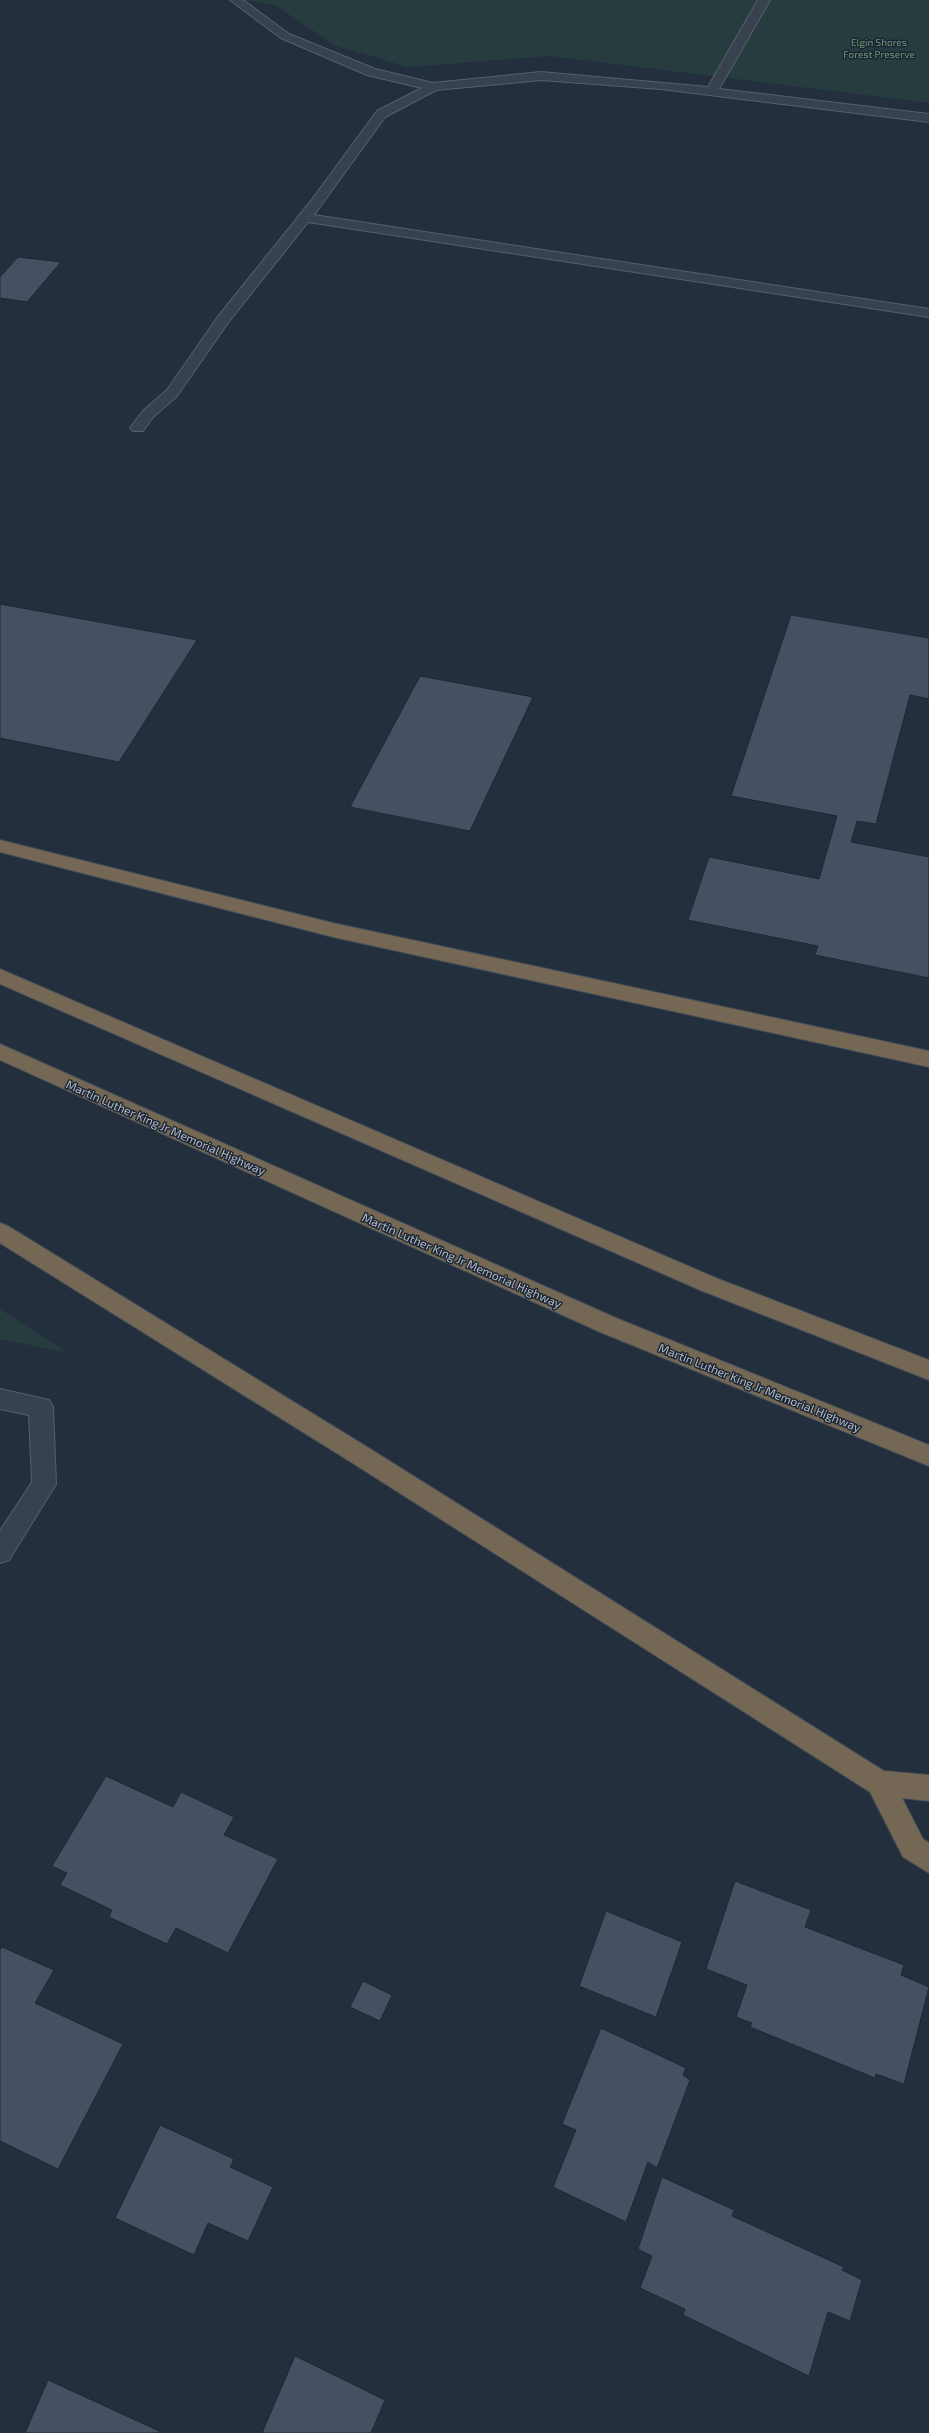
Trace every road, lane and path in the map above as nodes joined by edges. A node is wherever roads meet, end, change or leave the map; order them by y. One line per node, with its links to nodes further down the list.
1 (236, 0): 3 (street)
2 (764, 0): 4 (street)
3 (433, 87): 4 (street); 6 (street)
4 (712, 91): 5 (street)
5 (929, 118)
6 (305, 218): 7 (street); 8 (street)
7 (929, 313)
8 (138, 428)
9 (0, 846): 12 (highway)
10 (0, 976): 14 (highway)
11 (0, 1052): 16 (highway, Martin Luther King Jr Memorial Highway)
12 (929, 1059)
13 (0, 1232): 18 (highway)
14 (929, 1370)
15 (0, 1399): 17 (street)
16 (929, 1456)
17 (0, 1552)
18 (880, 1783): 19 (highway); 20 (highway)
19 (929, 1788)
20 (929, 1859)

